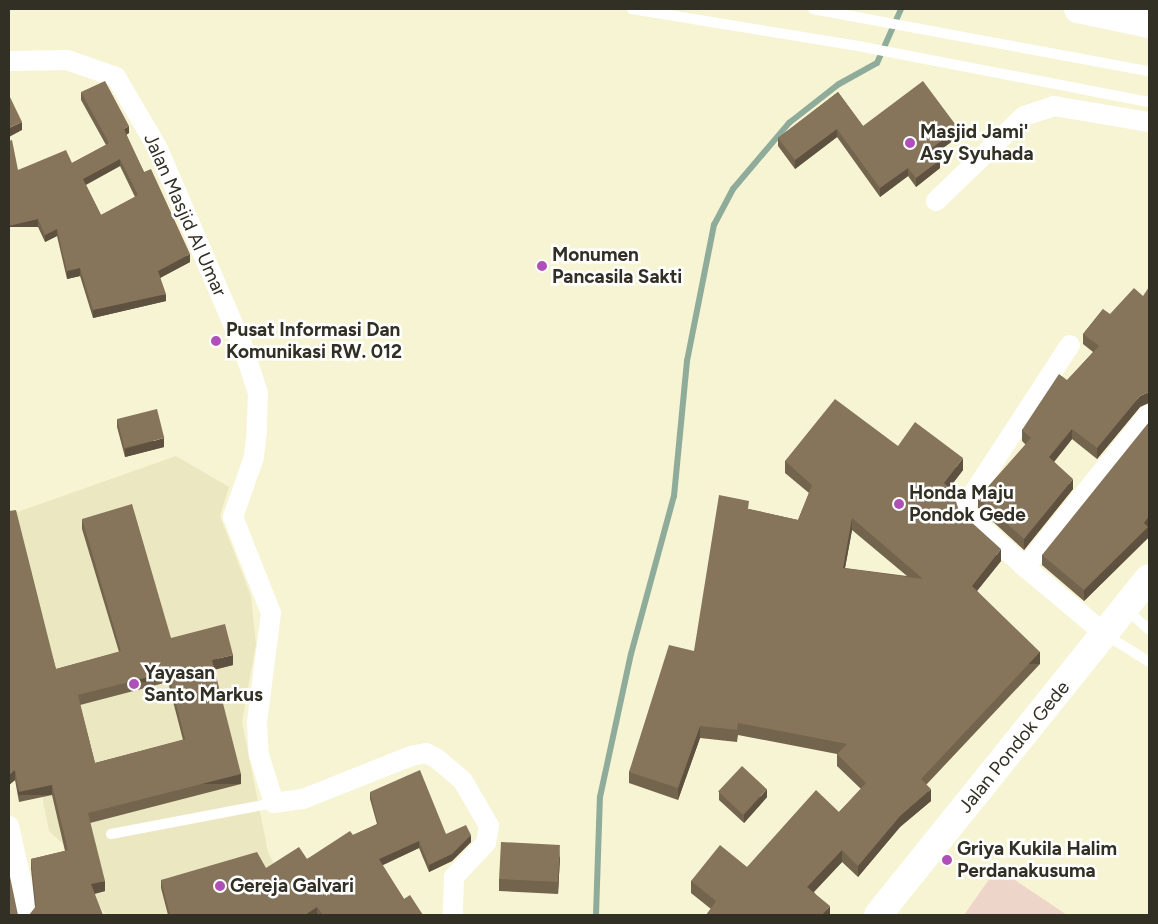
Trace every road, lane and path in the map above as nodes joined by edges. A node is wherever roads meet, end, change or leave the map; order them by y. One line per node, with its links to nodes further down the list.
1 (632, 9): 7 (lane)
2 (813, 9): 6 (lane)
3 (1078, 9): 4 (main road)
4 (1149, 24)
5 (10, 62): 18 (street, Jalan Masjid Al Umar)
6 (1149, 71)
7 (1149, 102)
8 (1149, 122): 9 (street)
9 (936, 201)
10 (1070, 345): 12 (street)
11 (1149, 414): 12 (street)
12 (1025, 567): 16 (street)
13 (1149, 578): 14 (main road, Jalan Pondok Gede)
14 (1125, 608): 15 (lane); 16 (main road, Jalan Pondok Gede)
15 (1149, 630)
16 (1105, 634): 17 (lane); 23 (main road, Jalan Pondok Gede)
17 (1149, 662)
18 (274, 803): 20 (lane); 22 (street)
19 (9, 826): 21 (street)
20 (112, 834)
21 (24, 915)
22 (453, 915)
23 (878, 915)

